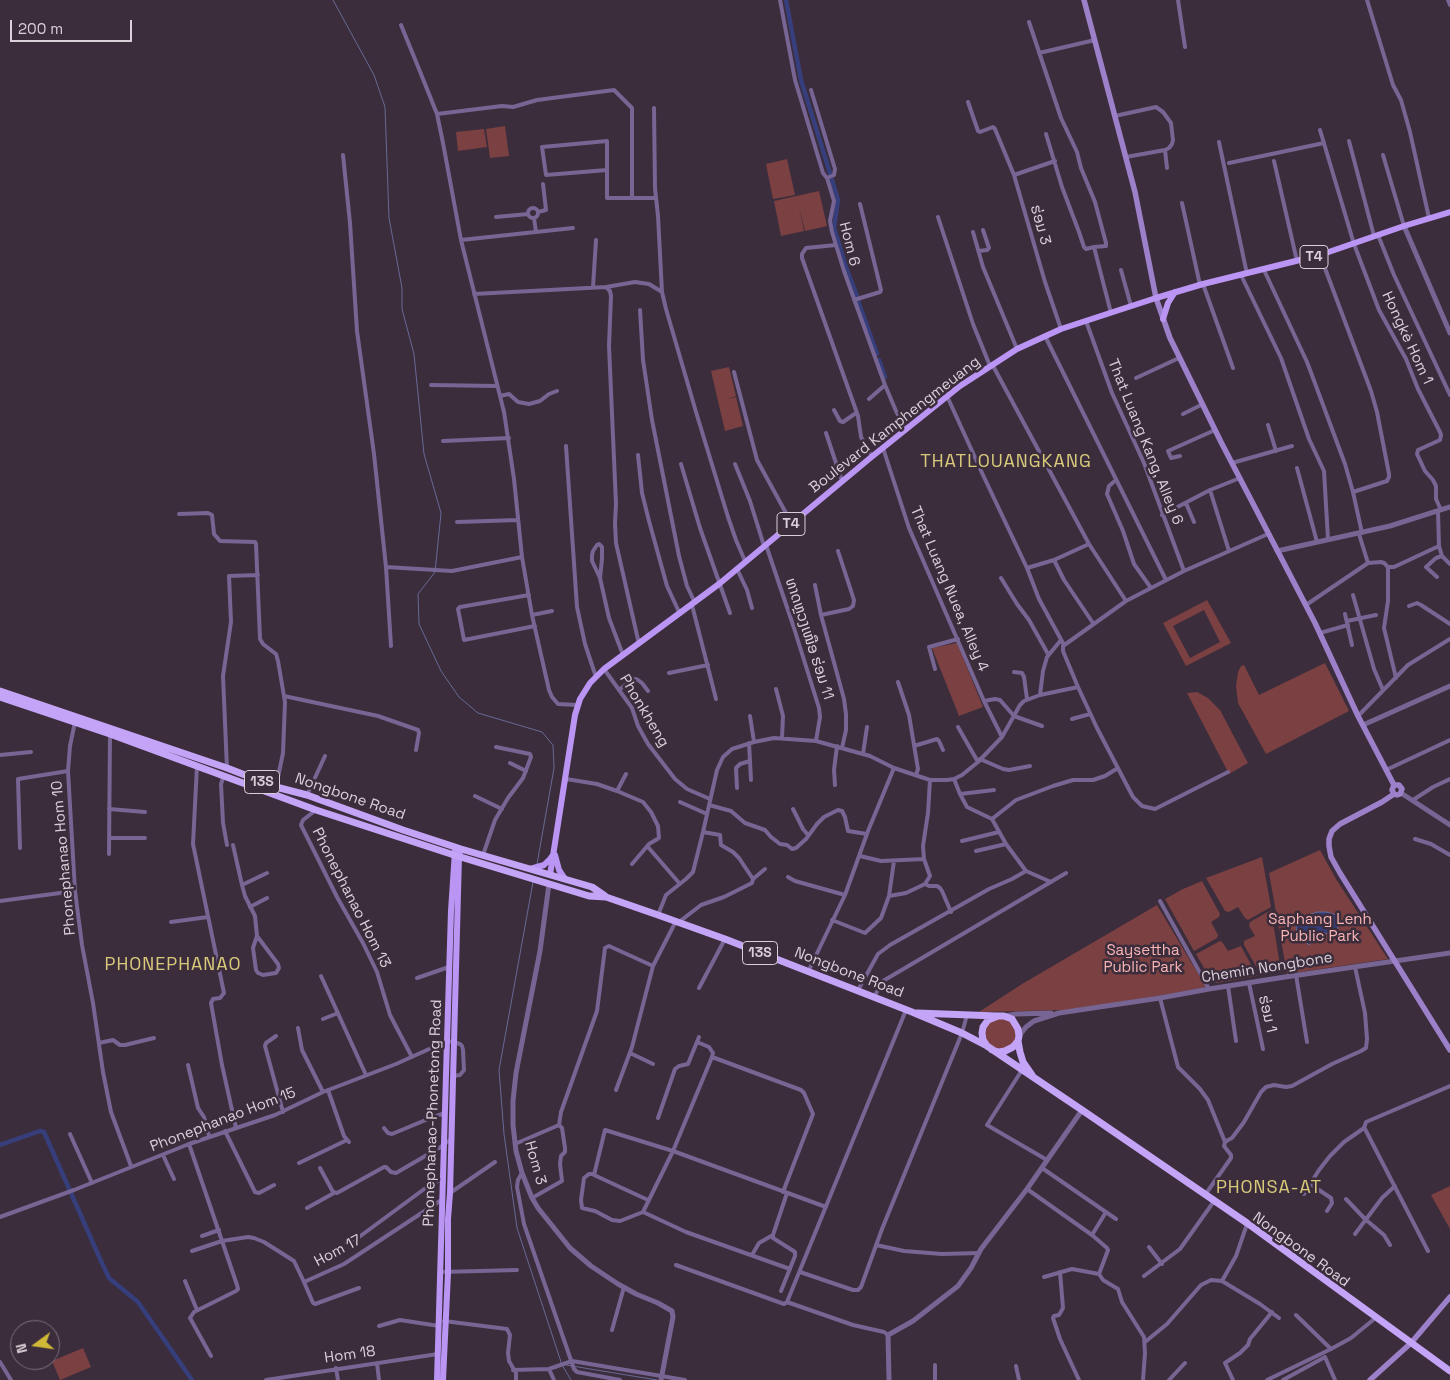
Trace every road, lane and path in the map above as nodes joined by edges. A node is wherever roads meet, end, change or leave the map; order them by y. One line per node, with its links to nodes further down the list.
1 (780, 0): 32 (street, Hom 6)
2 (1084, 0): 9 (main road)
3 (1178, 0): 10 (street)
4 (1367, 0): 44 (street)
5 (1448, 0): 6 (street)
6 (1450, 5)
7 (1029, 22): 11 (street)
8 (401, 25): 15 (street)
9 (1095, 40): 11 (street); 16 (main road)
10 (1185, 47)
11 (1039, 54): 55 (street)
12 (811, 90): 32 (street)
13 (968, 102): 31 (street, ຮ່ອມ 3)
14 (654, 108): 35 (street)
15 (436, 114): 34 (street); 51 (street)
16 (1115, 116): 22 (street); 25 (main road)
17 (1320, 130): 21 (street)
18 (1046, 134): 26 (street)
19 (1349, 141): 50 (street)
20 (1218, 142): 61 (street)
21 (1324, 144): 28 (street); 53 (street)
22 (1165, 150): 25 (street); 29 (street)
23 (1383, 155): 45 (street)
24 (343, 156): 143 (street)
25 (1126, 157): 68 (main road)
26 (1055, 161): 31 (street); 55 (street)
27 (1274, 161): 58 (street)
28 (1229, 163)
29 (1167, 168)
30 (607, 170): 30 (street); 34 (street)
31 (1014, 175): 75 (street, ຮ່ອມ 3)
32 (827, 178): 54 (street, Hom 6)
33 (543, 184): 38 (street)
34 (632, 198): 35 (street)
35 (656, 198): 65 (street)
36 (1182, 203): 62 (street)
37 (860, 204): 69 (street)
38 (538, 212): 39 (street); 43 (street)
39 (528, 214): 41 (street); 43 (street)
40 (1449, 214): 44 (main road, Boulevard Kamphengmeuang / T4)
41 (496, 217)
42 (938, 217): 80 (street)
43 (534, 218): 48 (street)
44 (1428, 218): 45 (main road, Boulevard Kamphengmeuang / T4)
45 (1404, 226): 50 (main road, Boulevard Kamphengmeuang / T4); 76 (street)
46 (573, 228): 48 (street)
47 (983, 230): 56 (street)
48 (536, 232): 51 (street)
49 (973, 232): 56 (street)
50 (1376, 236): 53 (main road, Boulevard Kamphengmeuang / T4); 88 (street)
51 (461, 240): 67 (street)
52 (596, 240): 63 (street)
53 (1354, 244): 57 (main road, Boulevard Kamphengmeuang / T4); 120 (street, Hongkè Hom 1)
54 (836, 245): 69 (street, Hom 6); 94 (street)
55 (1094, 247): 72 (street)
56 (979, 251): 78 (street)
57 (1320, 255): 58 (main road, Boulevard Kamphengmeuang / T4); 117 (street)
58 (1298, 262): 60 (main road, Boulevard Kamphengmeuang / T4)
59 (1121, 270): 70 (street)
60 (1264, 270): 61 (main road, Boulevard Kamphengmeuang / T4); 117 (street)
61 (1244, 274): 62 (main road, Boulevard Kamphengmeuang / T4); 129 (street)
62 (1201, 284): 66 (main road, Boulevard Kamphengmeuang / T4); 81 (street)
63 (593, 287): 64 (street); 67 (street)
64 (606, 287): 65 (street); 179 (street)
65 (662, 292): 140 (street)
66 (1175, 292): 68 (main road, Boulevard Kamphengmeuang / T4); 73 (main road)
67 (474, 294): 85 (street)
68 (1156, 298): 70 (main road, Boulevard Kamphengmeuang / T4); 73 (main road)
69 (854, 300): 86 (street, Hom 6)
70 (1131, 306): 72 (main road, Boulevard Kamphengmeuang / T4)
71 (640, 310): 159 (street)
72 (1111, 313): 74 (main road, Boulevard Kamphengmeuang / T4)
73 (1163, 319): 79 (main road)
74 (1086, 321): 75 (main road, Boulevard Kamphengmeuang / T4); 122 (street, That Luang Kang, Alley 6)
75 (1060, 329): 77 (main road, Boulevard Kamphengmeuang / T4)
76 (1450, 333)
77 (1045, 336): 78 (main road, Boulevard Kamphengmeuang / T4); 114 (street)
78 (1016, 349): 80 (main road, Boulevard Kamphengmeuang / T4)
79 (1179, 358): 83 (street); 92 (main road)
80 (991, 365): 90 (main road, Boulevard Kamphengmeuang / T4); 131 (street)
81 (1233, 368)
82 (734, 372): 126 (street)
83 (1136, 378)
84 (431, 385): 85 (street)
85 (497, 386): 89 (street)
86 (884, 386): 91 (street); 97 (street, Hom 6)
87 (558, 391): 89 (street)
88 (1450, 395)
89 (500, 396): 100 (street)
90 (947, 396): 97 (main road, Boulevard Kamphengmeuang / T4); 145 (street)
91 (869, 399)
92 (1203, 404): 95 (street); 98 (main road)
93 (834, 410): 94 (street)
94 (856, 413): 108 (street)
95 (1183, 414)
96 (1268, 425): 105 (street)
97 (906, 430): 104 (main road, Boulevard Kamphengmeuang / T4)
98 (1215, 430): 107 (street); 109 (main road)
99 (826, 433): 115 (street)
100 (508, 438): 101 (street); 123 (street)
101 (444, 441)
102 (566, 446): 190 (street)
103 (1292, 446): 105 (street)
104 (883, 448): 108 (main road, Boulevard Kamphengmeuang / T4); 176 (street, That Luang Nuea, Alley 4)
105 (1276, 451): 109 (street)
106 (638, 455): 164 (street)
107 (1180, 456)
108 (872, 457): 115 (main road, Boulevard Kamphengmeuang / T4)
109 (1232, 462): 113 (main road)
110 (681, 464): 153 (street)
111 (736, 464): 132 (street, ທາດຫຼວງເໜືອ ຮ່ອມ 11)
112 (1297, 468): 130 (street)
113 (1240, 478): 116 (street); 128 (main road)
114 (1116, 480): 152 (street); 155 (street)
115 (842, 481): 126 (main road, Boulevard Kamphengmeuang / T4)
116 (1210, 490): 118 (street); 135 (street)
117 (1353, 492): 127 (street)
118 (1186, 502): 122 (street); 125 (street)
119 (1450, 507): 120 (street)
120 (1439, 511): 127 (street); 133 (street)
121 (179, 514): 148 (street)
122 (1162, 515): 147 (street, That Luang Kang, Alley 6)
123 (518, 520): 124 (street); 137 (street)
124 (457, 522)
125 (1194, 522)
126 (792, 524): 132 (main road, Boulevard Kamphengmeuang / T4)
127 (1360, 533): 129 (street); 141 (street)
128 (1268, 534): 135 (street); 136 (main road)
129 (1328, 540): 130 (street)
130 (1317, 542): 136 (street)
131 (1089, 544): 139 (street); 158 (street)
132 (765, 546): 140 (main road, Boulevard Kamphengmeuang / T4); 221 (street, ທາດຫຼວງເໜືອ ຮ່ອມ 11)
133 (1439, 546): 138 (street); 144 (street)
134 (838, 551): 168 (street)
135 (1229, 551): 147 (street)
136 (1277, 551): 160 (main road)
137 (522, 556): 143 (street); 156 (street)
138 (1442, 556): 142 (street); 149 (street)
139 (1054, 560): 145 (street); 171 (street)
140 (745, 561): 146 (main road, Boulevard Kamphengmeuang / T4)
141 (1368, 563): 144 (street); 160 (street)
142 (1450, 564)
143 (386, 567): 182 (street)
144 (1388, 567): 191 (street)
145 (1027, 568): 178 (street)
146 (737, 569): 153 (main road, Boulevard Kamphengmeuang / T4); 162 (street)
147 (1184, 571): 152 (street)
148 (258, 575): 201 (street); 238 (street)
149 (1437, 577)
150 (600, 578): 150 (street); 184 (street)
151 (1001, 578): 183 (street)
152 (1166, 580): 155 (street)
153 (719, 584): 159 (main road, Boulevard Kamphengmeuang / T4); 165 (street)
154 (815, 585): 168 (street)
155 (1150, 588): 158 (street)
156 (529, 595): 167 (street); 174 (street)
157 (1353, 595): 170 (street)
158 (1126, 601): 171 (street)
159 (693, 604): 164 (main road, Boulevard Kamphengmeuang / T4); 185 (street)
160 (1306, 604): 175 (main road)
161 (1409, 606): 173 (street)
162 (752, 608)
163 (552, 611): 167 (street)
164 (680, 614): 179 (main road, Boulevard Kamphengmeuang / T4)
165 (730, 614)
166 (1345, 614): 172 (street)
167 (532, 615): 174 (street)
168 (821, 615): 226 (street)
169 (1376, 615): 170 (street)
170 (1358, 618): 172 (street); 197 (street)
171 (1093, 623): 180 (street)
172 (1347, 623): 175 (street); 181 (street)
173 (1450, 624)
174 (535, 626): 206 (street)
175 (1320, 634): 210 (main road)
176 (958, 639): 187 (street); 205 (street, That Luang Nuea, Alley 4)
177 (1450, 639): 191 (street)
178 (1061, 640): 180 (street); 183 (street)
179 (639, 644): 184 (main road, Boulevard Kamphengmeuang / T4)
180 (1064, 645): 194 (street)
181 (1352, 645)
182 (391, 646)
183 (1048, 654): 200 (street)
184 (623, 655): 186 (main road, Boulevard Kamphengmeuang / T4)
185 (708, 665): 189 (street); 203 (street)
186 (604, 669): 190 (main road, Boulevard Kamphengmeuang / T4); 195 (street, Phonkheng)
187 (935, 669)
188 (1014, 672): 204 (street)
189 (669, 674)
190 (596, 677): 206 (main road, Boulevard Kamphengmeuang / T4)
191 (1396, 678): 197 (street)
192 (898, 682): 224 (street)
193 (1450, 686): 213 (street)
194 (1078, 687): 200 (street); 207 (street)
195 (620, 690): 199 (street); 264 (street, Phonkheng)
196 (776, 690): 219 (street)
197 (1383, 690): 210 (street)
198 (0, 691): 238 (highway, Nongbone Road / 13S)
199 (648, 691)
200 (1040, 695): 204 (street)
201 (284, 696): 227 (street); 255 (street)
202 (0, 697): 212 (highway, Nongbone Road / 13S)
203 (716, 698)
204 (1027, 699): 209 (street)
205 (984, 701): 209 (street); 218 (street, That Luang Nuea, Alley 4)
206 (578, 705): 248 (main road, Boulevard Kamphengmeuang / T4)
207 (1090, 714): 211 (street); 240 (street)
208 (750, 716): 222 (street)
209 (1014, 716): 214 (street); 218 (street)
210 (1358, 716): 213 (main road)
211 (1072, 719)
212 (75, 722): 217 (highway, Nongbone Road / 13S); 242 (street, Phonephanao Hom 10)
213 (1363, 725): 241 (main road)
214 (1042, 726)
215 (867, 727): 230 (street)
216 (958, 727): 233 (street)
217 (110, 734): 236 (highway, Nongbone Road / 13S); 268 (street)
218 (1002, 736): 233 (street)
219 (782, 738): 221 (street); 222 (street)
220 (1450, 740): 241 (street)
221 (816, 741): 226 (street)
222 (754, 742): 223 (street)
223 (748, 743): 234 (street); 264 (street)
224 (914, 746): 228 (street); 246 (street)
225 (496, 747): 243 (street)
226 (839, 747): 230 (street); 253 (street)
227 (416, 750)
228 (942, 750)
229 (31, 752): 231 (street)
230 (864, 754): 239 (street)
231 (0, 755)
232 (325, 756): 262 (street)
233 (979, 760): 237 (street); 249 (street)
234 (750, 761): 251 (street); 256 (street)
235 (510, 763): 243 (street)
236 (197, 766): 247 (highway, Nongbone Road / 13S); 324 (street)
237 (1030, 766)
238 (227, 768): 247 (street); 255 (highway, Nongbone Road / 13S)
239 (894, 768): 246 (street); 278 (street)
240 (1118, 768): 244 (street); 274 (street)
241 (1386, 770): 254 (main road)
242 (68, 771): 288 (street); 314 (street, Phonephanao Hom 10)
243 (526, 771): 269 (street)
244 (1228, 772)
245 (626, 774): 258 (street)
246 (916, 775): 252 (street)
247 (223, 776): 271 (highway, Nongbone Road / 13S); 285 (street)
248 (566, 779): 258 (street); 291 (main road, Boulevard Kamphengmeuang / T4)
249 (954, 779): 252 (street); 260 (street)
250 (1450, 779): 265 (street)
251 (751, 780)
252 (930, 780): 296 (street)
253 (835, 785)
254 (1394, 786): 259 (main road); 261 (main road)
255 (276, 787): 262 (highway, Nongbone Road / 13S)
256 (737, 788)
257 (994, 790): 260 (street)
258 (617, 791): 287 (street)
259 (1401, 793): 261 (main road); 265 (street)
260 (960, 794): 274 (street)
261 (1394, 794): 331 (main road)
262 (307, 795): 290 (highway, Nongbone Road / 13S)
263 (475, 796): 269 (street)
264 (710, 799): 267 (street)
265 (1413, 800): 275 (street)
266 (680, 802): 273 (street)
267 (710, 805): 273 (street); 279 (street)
268 (110, 809): 272 (street); 280 (street)
269 (502, 809): 293 (street)
270 (793, 809): 279 (street)
271 (316, 810): 290 (highway, Nongbone Road / 13S); 367 (street, Phonephanao Hom 13)
272 (145, 812)
273 (707, 814): 276 (street)
274 (992, 818): 277 (street)
275 (1450, 825)
276 (703, 832): 308 (street); 311 (street)
277 (999, 832): 283 (street); 284 (street)
278 (867, 834): 279 (street); 295 (street)
279 (808, 836)
280 (110, 838): 281 (street); 292 (street)
281 (145, 838)
282 (1415, 840): 294 (street)
283 (962, 841)
284 (1006, 844): 289 (street); 301 (street)
285 (227, 845)
286 (233, 845): 313 (street)
287 (648, 847): 298 (street); 311 (street)
288 (20, 848)
289 (976, 850)
290 (458, 852): 293 (highway, Nongbone Road / 13S); 300 (highway, Nongbone Road / 13S); 333 (main road, Phonephanao-Phonetong Road); 358 (main road, Phonephanao-Phonetong Road)
291 (554, 852): 300 (main road); 304 (main road, Boulevard Kamphengmeuang / T4); 307 (main road)
292 (109, 854)
293 (483, 855): 300 (highway, Nongbone Road / 13S)
294 (1450, 855)
295 (860, 856): 297 (street); 315 (street)
296 (924, 859): 297 (street); 312 (street)
297 (894, 861): 316 (street)
298 (632, 864)
299 (765, 869): 308 (street)
300 (526, 871): 305 (highway, Nongbone Road / 13S)
301 (1026, 871): 309 (street); 322 (street)
302 (267, 873): 313 (street)
303 (1066, 873): 309 (street)
304 (550, 875): 305 (highway, Nongbone Road / 13S); 307 (highway, Nongbone Road / 13S); 310 (highway)
305 (542, 877): 310 (highway, Nongbone Road / 13S)
306 (788, 877): 315 (street)
307 (565, 879): 317 (highway, Nongbone Road / 13S)
308 (753, 879): 327 (street)
309 (1051, 882): 344 (street)
310 (549, 884): 317 (highway, Nongbone Road / 13S); 393 (street, Hom 3)
311 (680, 884): 323 (street)
312 (925, 884): 316 (street); 322 (street)
313 (242, 885): 321 (street)
314 (75, 891): 319 (street); 362 (street, Phonephanao Hom 10)
315 (845, 895): 325 (street)
316 (889, 896): 325 (street)
317 (606, 897): 323 (highway, Nongbone Road / 13S)
318 (267, 898): 321 (street)
319 (0, 901)
320 (1160, 902): 342 (street)
321 (250, 907): 328 (street)
322 (951, 912): 343 (street)
323 (658, 915): 327 (highway, Nongbone Road / 13S)
324 (208, 917): 326 (street); 384 (street)
325 (832, 920): 335 (street)
326 (171, 922)
327 (677, 922): 329 (highway, Nongbone Road / 13S); 332 (street)
328 (257, 936): 328 (street)
329 (725, 939): 335 (highway, Nongbone Road / 13S); 341 (street)
330 (1450, 953): 331 (street, Chemin Nongbone)
331 (1394, 961): 334 (street, Chemin Nongbone); 365 (main road)
332 (652, 966): 366 (street); 383 (street)
333 (449, 967): 338 (street); 358 (main road, Phonephanao-Phonetong Road)
334 (1355, 967): 336 (street, Chemin Nongbone); 391 (street)
335 (808, 972): 343 (highway, Nongbone Road / 13S)
336 (1296, 975): 339 (street, Chemin Nongbone); 361 (street)
337 (321, 976): 347 (street)
338 (417, 978)
339 (1248, 983): 340 (street, Chemin Nongbone); 364 (street, ຮ່ອມ 1)
340 (1228, 986): 342 (street, Chemin Nongbone); 359 (street)
341 (699, 988)
342 (1209, 989): 345 (street, Chemin Nongbone)
343 (857, 992): 344 (highway, Nongbone Road / 13S)
344 (873, 998): 346 (highway, Nongbone Road / 13S)
345 (1160, 998): 348 (street, Chemin Nongbone); 391 (street)
346 (909, 1011): 349 (highway, Nongbone Road / 13S); 353 (highway, Nongbone Road / 13S); 422 (street)
347 (338, 1013): 351 (street); 372 (street)
348 (1059, 1013): 350 (street, Nongbone Road); 357 (street)
349 (968, 1015): 350 (highway, Nongbone Road / 13S); 353 (street)
350 (1001, 1016): 357 (highway, Nongbone Road / 13S); 363 (highway)
351 (323, 1019)
352 (298, 1028): 378 (street)
353 (962, 1033): 363 (highway, Nongbone Road / 13S); 439 (street)
354 (276, 1036): 379 (street)
355 (698, 1037): 360 (street)
356 (154, 1038): 362 (street)
357 (1018, 1039): 363 (highway); 374 (highway, Nongbone Road / 13S)
358 (450, 1041): 367 (street, Phonephanao Hom 15); 373 (main road, Phonephanao-Phonetong Road); 373 (street); 381 (main road, Phonephanao-Phonetong Road)
359 (1236, 1041)
360 (697, 1042): 368 (street); 382 (street)
361 (1307, 1042)
362 (99, 1043): 400 (street, Phonephanao Hom 10)
363 (989, 1048): 371 (highway, Nongbone Road / 13S)
364 (1263, 1049)
365 (1450, 1050)
366 (630, 1053): 369 (street); 377 (street)
367 (412, 1057): 372 (street, Phonephanao Hom 15)
368 (712, 1057): 395 (street); 412 (street)
369 (653, 1064)
370 (188, 1065): 389 (street)
371 (1022, 1070): 374 (highway, Nongbone Road / 13S); 397 (street)
372 (366, 1075): 376 (street, Phonephanao Hom 15)
373 (452, 1076): 390 (main road, Phonephanao-Phonetong Road)
374 (1036, 1080): 380 (highway, Nongbone Road / 13S); 416 (highway, Nongbone Road / 13S)
375 (1450, 1086): 386 (street)
376 (328, 1090): 378 (street, Phonephanao Hom 15); 399 (street)
377 (616, 1090)
378 (323, 1092): 379 (street, Phonephanao Hom 15)
379 (283, 1112): 384 (street, Phonephanao Hom 15)
380 (1080, 1113): 397 (street); 421 (highway, Nongbone Road / 13S)
381 (445, 1114): 385 (street); 394 (main road, Phonephanao-Phonetong Road)
382 (658, 1118)
383 (559, 1125): 393 (street); 417 (street)
384 (236, 1128): 387 (street, Phonephanao Hom 15)
385 (384, 1128)
386 (1364, 1128): 408 (street); 410 (street)
387 (225, 1131): 389 (street, Phonephanao Hom 15); 409 (street)
388 (70, 1134): 407 (street)
389 (210, 1136): 392 (street, Phonephanao Hom 15)
390 (450, 1140): 394 (street); 414 (main road, Phonephanao-Phonetong Road)
391 (1226, 1142): 416 (street)
392 (189, 1144): 396 (street, Phonephanao Hom 15); 432 (street)
393 (515, 1144): 403 (street, Hom 3)
394 (444, 1145): 405 (main road, Phonephanao-Phonetong Road); 413 (street)
395 (673, 1151): 404 (street); 412 (street); 420 (street)
396 (163, 1155): 400 (street, Phonephanao Hom 15); 406 (street)
397 (1047, 1160): 402 (street)
398 (495, 1162): 414 (street)
399 (299, 1163)
400 (131, 1166): 407 (street, Phonephanao Hom 15)
401 (320, 1168): 413 (street)
402 (1042, 1168): 411 (street); 425 (street)
403 (522, 1173): 417 (street, Hom 3); 480 (street)
404 (593, 1174): 420 (street); 424 (street)
405 (443, 1178): 418 (main road, Phonephanao-Phonetong Road); 438 (street)
406 (174, 1179)
407 (92, 1183): 427 (street, Phonephanao Hom 15)
408 (1310, 1184): 415 (street); 426 (street)
409 (274, 1185)
410 (1395, 1186): 430 (street); 443 (street)
411 (1028, 1189): 435 (street); 444 (street)
412 (785, 1192): 422 (street); 434 (street)
413 (334, 1193): 423 (street)
414 (450, 1193): 428 (main road, Phonephanao-Phonetong Road)
415 (1304, 1194)
416 (1205, 1195): 474 (highway, Nongbone Road / 13S)
417 (532, 1198): 460 (street, Hom 3)
418 (443, 1199): 428 (main road, Phonephanao-Phonetong Road); 458 (street, Hom 17)
419 (1346, 1199): 430 (street)
420 (648, 1200): 424 (street)
421 (1212, 1204): 431 (highway, Nongbone Road / 13S); 446 (street)
422 (826, 1207): 450 (street)
423 (307, 1208)
424 (643, 1212): 445 (street)
425 (1106, 1212): 429 (street); 435 (street)
426 (1327, 1212)
427 (0, 1218)
428 (445, 1219): 452 (main road, Phonephanao-Phonetong Road)
429 (1116, 1219)
430 (1365, 1219): 433 (street); 440 (street)
431 (1246, 1227): 457 (street); 468 (highway, Nongbone Road / 13S)
432 (219, 1230): 436 (street); 437 (street)
433 (1355, 1234)
434 (773, 1235): 445 (street); 448 (street)
435 (1092, 1235): 453 (street)
436 (202, 1236)
437 (222, 1241): 442 (street); 458 (street); 464 (street)
438 (346, 1243)
439 (876, 1245): 444 (street); 450 (street)
440 (1390, 1245)
441 (1149, 1247): 446 (street)
442 (192, 1251)
443 (1428, 1251)
444 (979, 1253): 472 (street)
445 (752, 1255): 448 (street)
446 (1162, 1264): 454 (street)
447 (676, 1266): 463 (street)
448 (790, 1269): 461 (street)
449 (517, 1270): 452 (street)
450 (800, 1272): 463 (street)
451 (1060, 1272): 453 (street); 455 (street); 504 (street)
452 (444, 1273): 469 (main road, Phonephanao-Phonetong Road)
453 (1099, 1274): 473 (street)
454 (1144, 1276)
455 (1044, 1277)
456 (184, 1281): 464 (street)
457 (1222, 1281): 465 (street); 473 (street)
458 (304, 1282): 459 (street, Hom 17)
459 (359, 1288)
460 (624, 1288): 471 (street); 490 (street, Hom 3)
461 (781, 1290)
462 (1450, 1297): 474 (main road)
463 (787, 1302): 472 (street)
464 (198, 1310): 478 (street)
465 (1272, 1312): 467 (street); 507 (street)
466 (1296, 1315): 475 (street)
467 (1279, 1318)
468 (1373, 1320): 474 (highway, Nongbone Road / 13S); 475 (street)
469 (441, 1323): 470 (street); 476 (main road, Phonephanao-Phonetong Road); 487 (street); 496 (main road, Phonephanao-Phonetong Road)
470 (379, 1326)
471 (612, 1330)
472 (888, 1335): 501 (street)
473 (1145, 1342): 505 (street)
474 (1409, 1344): 488 (highway, Nongbone Road / 13S); 489 (highway, Nongbone Road / 13S); 511 (main road)
475 (1331, 1349): 477 (street)
476 (438, 1354): 481 (street, Hom 18); 495 (main road, Phonephanao-Phonetong Road)
477 (1324, 1355): 508 (street); 509 (street); 510 (street)
478 (211, 1356)
479 (0, 1362): 491 (street)
480 (571, 1362): 486 (street); 490 (street); 499 (street)
481 (377, 1363): 485 (street, Hom 18); 494 (street)
482 (1184, 1363): 506 (street)
483 (935, 1365): 502 (street)
484 (1016, 1366): 503 (street)
485 (336, 1368): 492 (street, Hom 18); 493 (street)
486 (550, 1368): 487 (street); 498 (street)
487 (514, 1370): 497 (street)
488 (1450, 1371)
489 (1450, 1376)
490 (661, 1378): 500 (street)
491 (11, 1380)
492 (266, 1380)
493 (338, 1380)
494 (379, 1380)
495 (437, 1380)
496 (443, 1380)
497 (516, 1380)
498 (554, 1380)
499 (620, 1380)
500 (685, 1380)
501 (889, 1380)
502 (935, 1380)
503 (1019, 1380)
504 (1079, 1380)
505 (1143, 1380)
506 (1169, 1380)
507 (1233, 1380)
508 (1267, 1380)
509 (1282, 1380)
510 (1335, 1380)
511 (1370, 1380)

